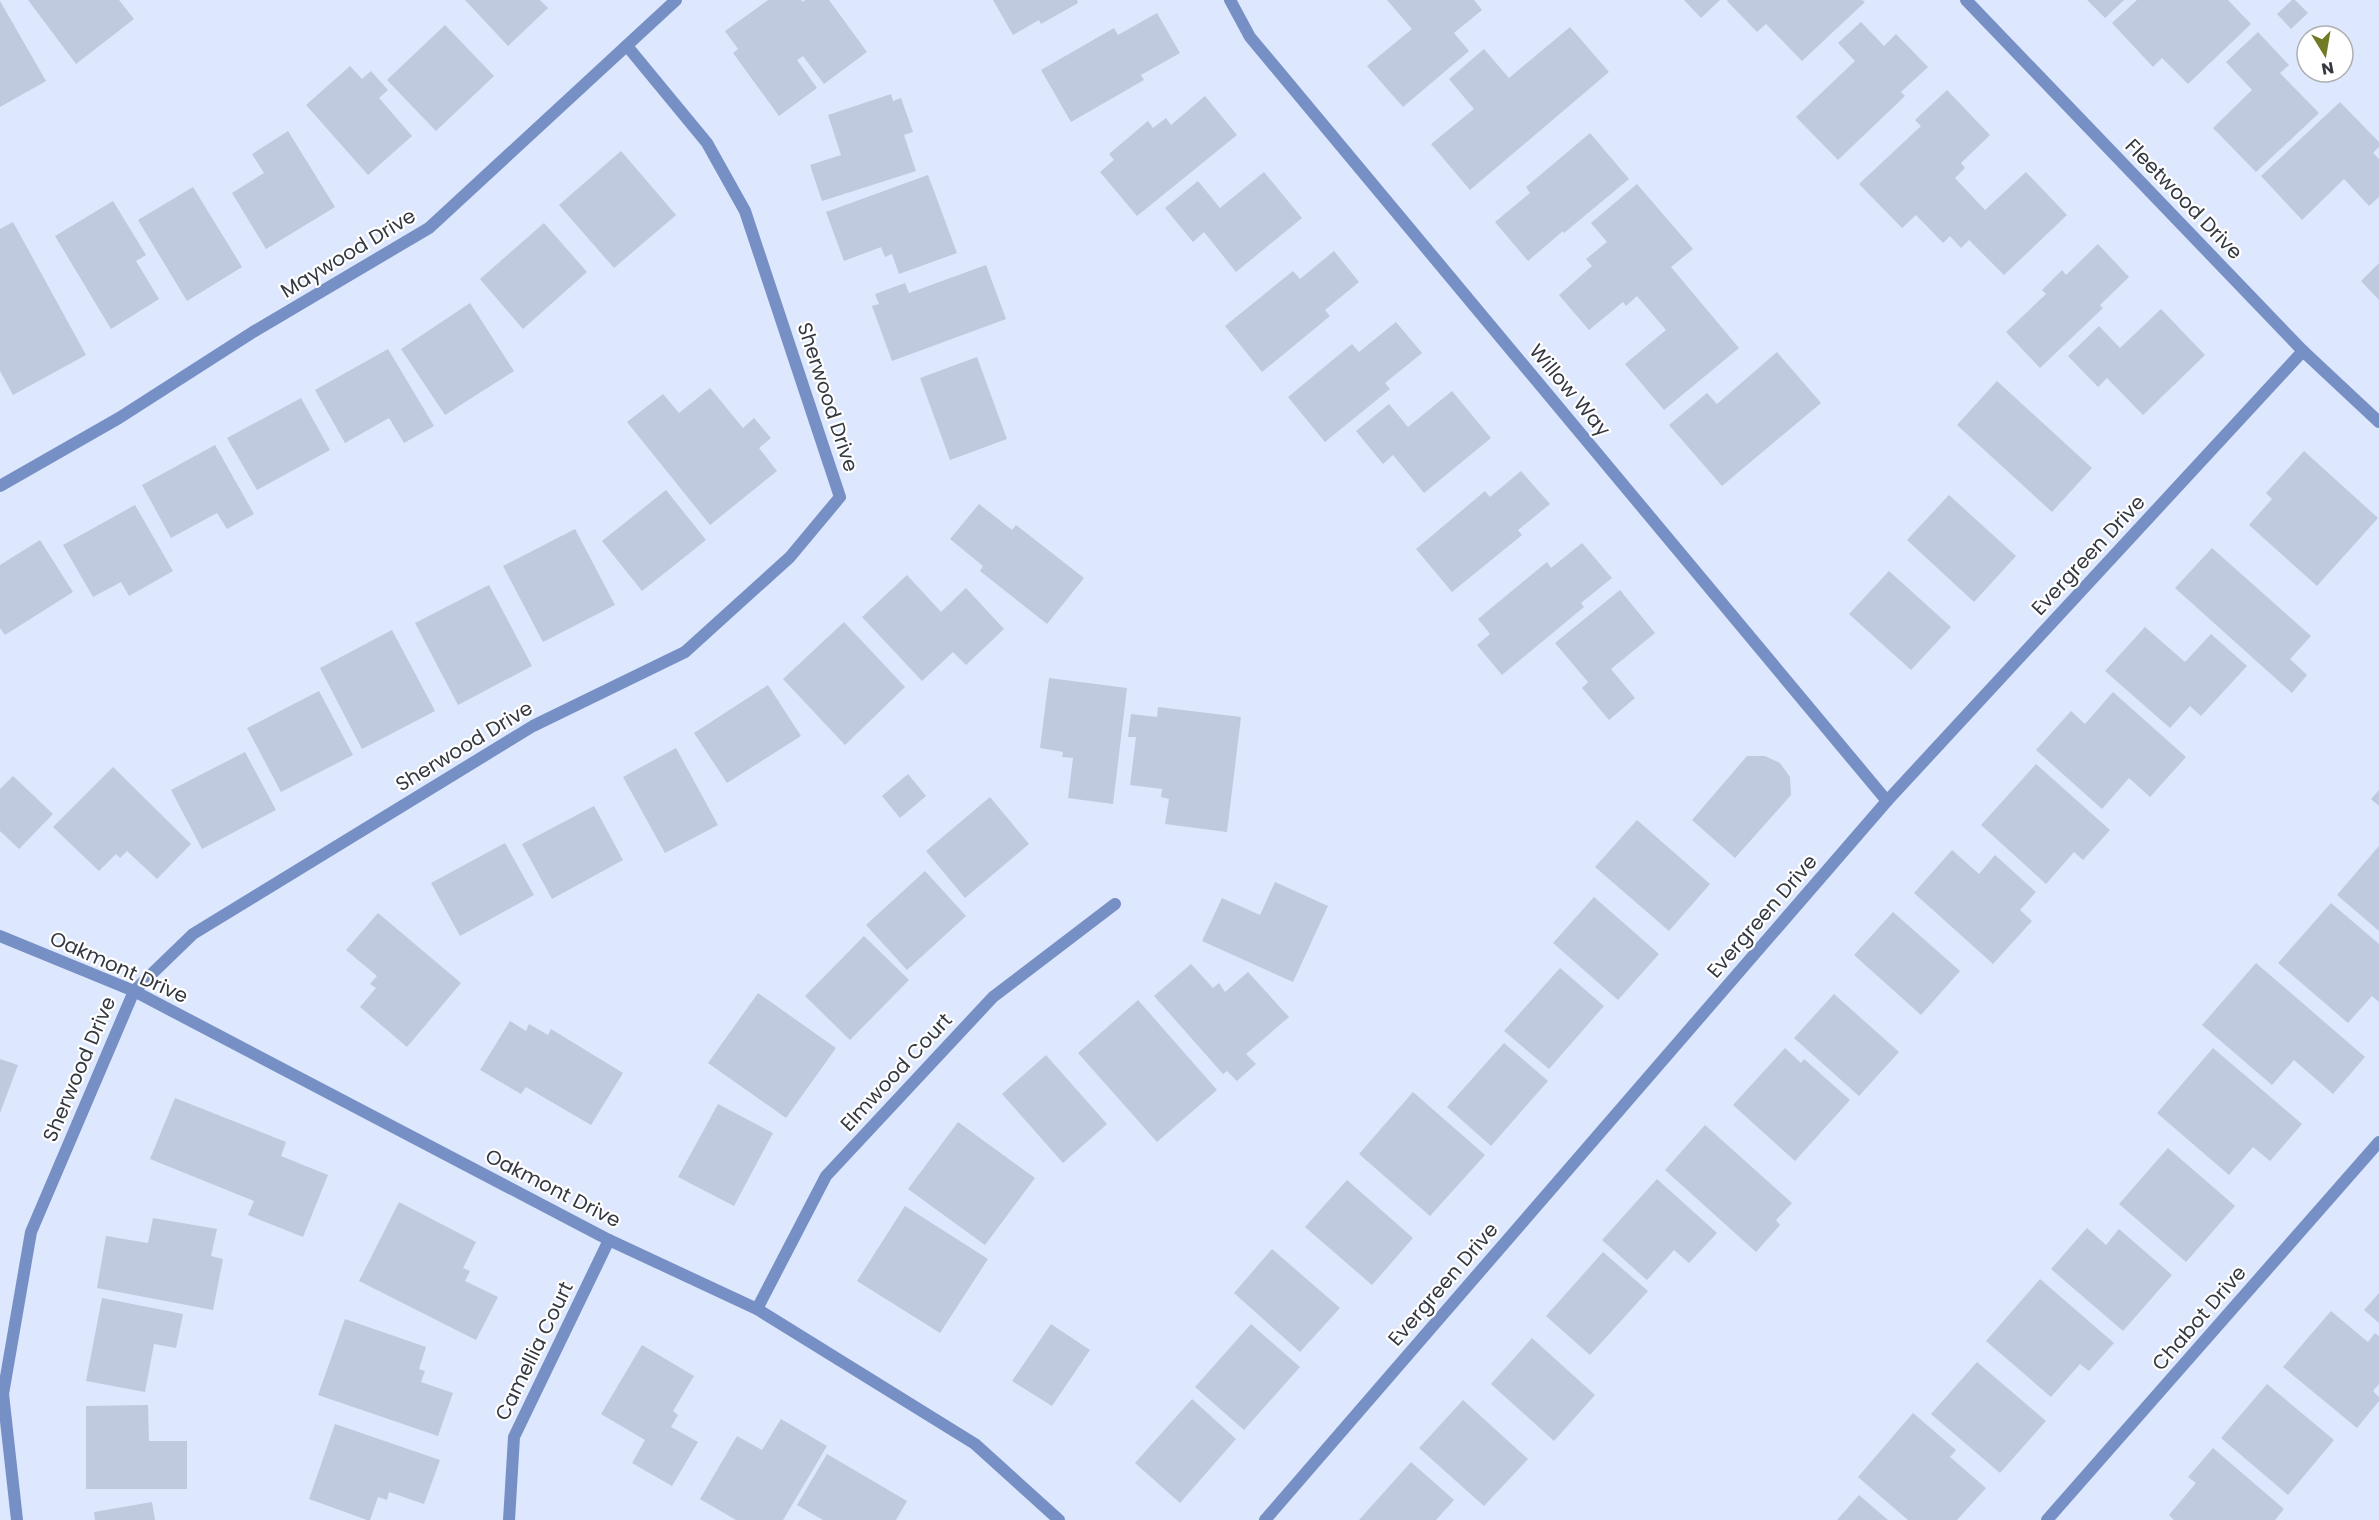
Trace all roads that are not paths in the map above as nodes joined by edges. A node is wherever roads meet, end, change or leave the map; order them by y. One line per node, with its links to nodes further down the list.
1 (676, 0): 4 (street, Maywood Drive)
2 (1230, 0): 8 (street, Willow Way)
3 (1966, 0): 5 (street, Fleetwood Drive)
4 (627, 46): 7 (street, Maywood Drive); 11 (street, Sherwood Drive)
5 (2303, 351): 6 (street, Fleetwood Drive); 8 (street, Evergreen Drive)
6 (2379, 422)
7 (0, 486)
8 (1887, 801): 18 (street, Evergreen Drive)
9 (1115, 904): 14 (street, Elmwood Court)
10 (0, 936): 11 (street, Oakmont Drive)
11 (134, 991): 13 (street, Oakmont Drive); 15 (street, Sherwood Drive)
12 (2379, 1142): 19 (street, Chabot Drive)
13 (609, 1240): 14 (street, Oakmont Drive); 16 (street, Camellia Court)
14 (757, 1309): 17 (street, Oakmont Drive)
15 (17, 1520)
16 (509, 1520)
17 (1059, 1520)
18 (1265, 1520)
19 (2047, 1520)

